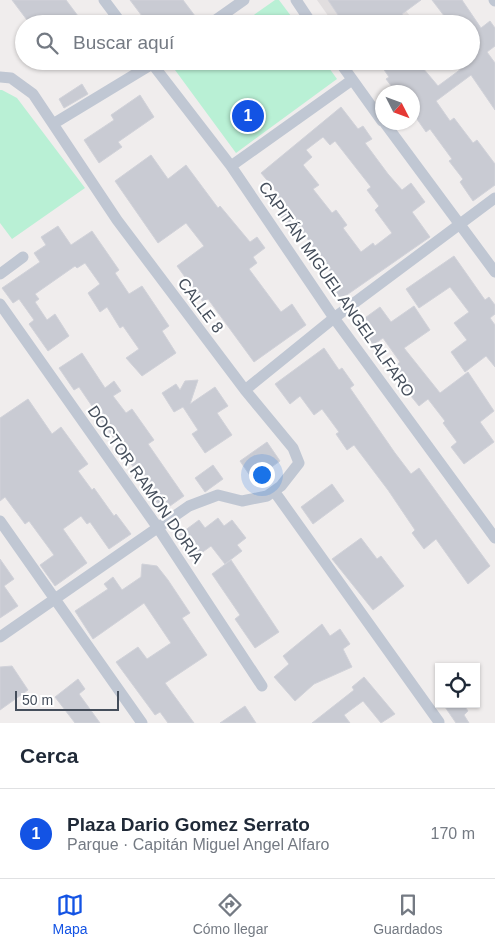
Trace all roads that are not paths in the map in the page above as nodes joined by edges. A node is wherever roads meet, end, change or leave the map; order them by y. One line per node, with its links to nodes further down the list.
1 (104, 0): 4 (street)
2 (244, 0): 5 (street)
3 (296, 0): 6 (street)
4 (115, 15)
5 (223, 15)
6 (306, 15)
7 (140, 70): 13 (street)
8 (159, 70): 15 (street, CAPITÁN MIGUEL ANGEL ALFARO)
9 (345, 70): 11 (street)
10 (0, 77): 13 (street, CALLE 8)
11 (352, 80): 12 (street); 15 (street)
12 (375, 111)
13 (53, 124): 23 (street, CALLE 8)
14 (389, 130): 17 (street)
15 (231, 166): 22 (street, CAPITÁN MIGUEL ANGEL ALFARO)
16 (495, 198): 17 (street)
17 (460, 225): 19 (street); 22 (street)
18 (23, 257): 20 (street)
19 (495, 272)
20 (0, 274)
21 (0, 304): 26 (street, DOCTOR RAMÓN DORIA)
22 (334, 318): 23 (street); 27 (street, CAPITÁN MIGUEL ANGEL ALFARO)
23 (245, 390): 24 (street, CALLE 8)
24 (274, 491): 26 (street, CALLE 8); 31 (street)
25 (0, 521): 28 (street)
26 (158, 528): 28 (street); 30 (street, DOCTOR RAMÓN DORIA)
27 (495, 538)
28 (54, 598): 29 (street); 32 (street)
29 (0, 637)
30 (262, 686)
31 (439, 722)
32 (142, 723)

